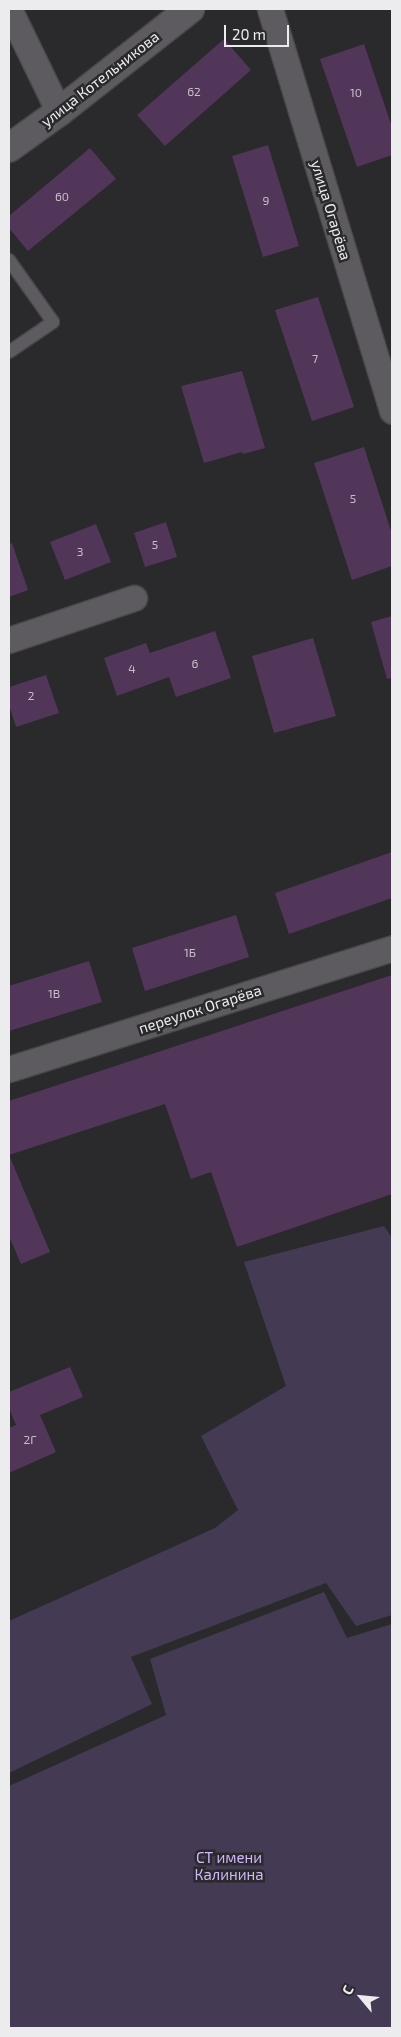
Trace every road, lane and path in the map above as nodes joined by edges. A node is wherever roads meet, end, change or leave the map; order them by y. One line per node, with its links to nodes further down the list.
1 (10, 9): 4 (street)
2 (190, 9): 4 (street, улица Котельникова)
3 (270, 9): 8 (street, улица Огарёва)
4 (59, 112): 5 (street, улица Котельникова)
5 (9, 148)
6 (9, 260): 7 (lane)
7 (9, 352)
8 (387, 377): 9 (street, улица Огарёва)
9 (392, 411)
10 (134, 598): 11 (street)
11 (9, 640)
12 (392, 948): 13 (street, переулок Огарёва)
13 (9, 1069)

